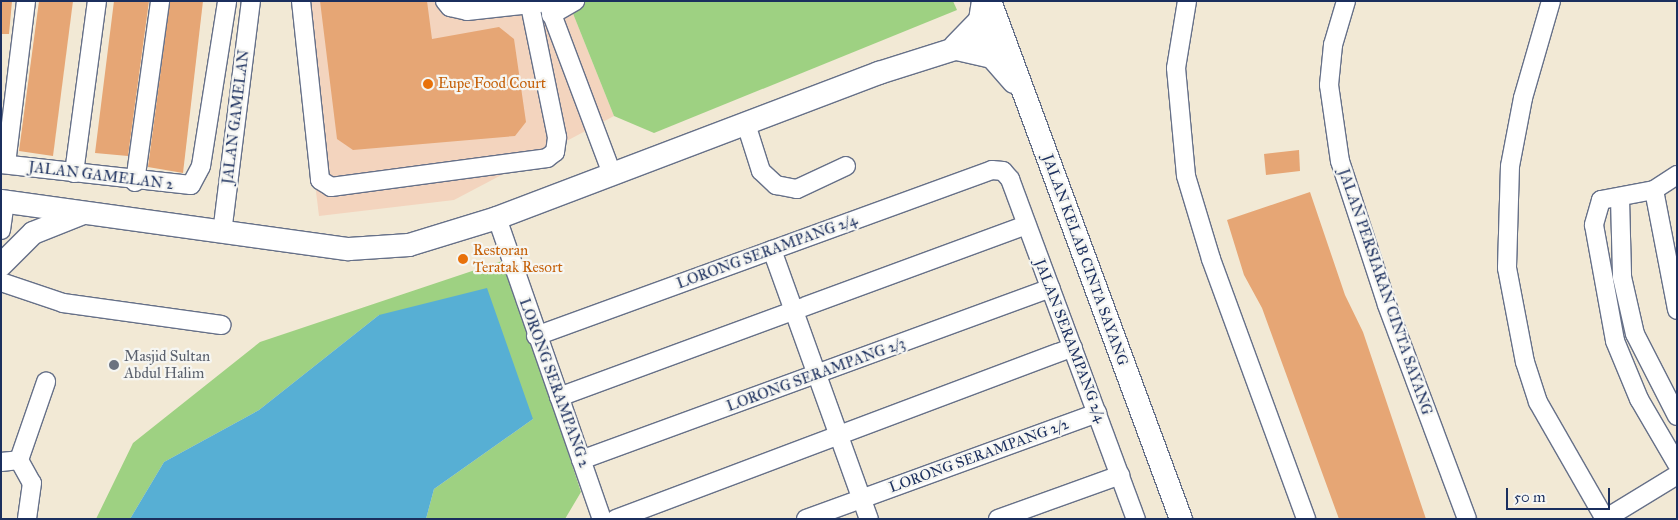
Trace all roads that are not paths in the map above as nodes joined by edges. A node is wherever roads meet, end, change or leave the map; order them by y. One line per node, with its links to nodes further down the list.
1 (26, 1): 19 (street)
2 (97, 1): 22 (street)
3 (160, 1): 25 (street)
4 (226, 1): 25 (street, JALAN GAMELAN 2)
5 (251, 1): 33 (street, JALAN GAMELAN)
6 (445, 1): 14 (street)
7 (575, 1): 14 (street)
8 (983, 1): 16 (main road)
9 (990, 1): 15 (main road, JALAN KELAB CINTA SAYANG)
10 (1187, 1): 65 (street)
11 (1346, 1): 66 (street, JALAN PERSIARAN CINTA SAYANG)
12 (1551, 1): 67 (street)
13 (301, 4): 14 (street)
14 (544, 6): 23 (street)
15 (1002, 34): 16 (main road); 17 (main road, JALAN KELAB CINTA SAYANG)
16 (952, 48): 17 (main road); 18 (main road)
17 (1029, 103): 64 (main road, JALAN KELAB CINTA SAYANG)
18 (746, 124): 20 (street); 23 (main road)
19 (4, 164): 22 (street, JALAN GAMELAN 2)
20 (846, 166)
21 (998, 170): 31 (street, JALAN SERAMPANG 2/4); 34 (street, LORONG SERAMPANG 2/4)
22 (74, 173): 25 (street, JALAN GAMELAN 2)
23 (612, 174): 30 (main road)
24 (1677, 175): 26 (street)
25 (135, 182)
26 (1654, 190): 27 (street); 38 (street)
27 (1620, 198): 47 (street); 49 (street)
28 (3, 201): 29 (main road); 32 (street)
29 (84, 213): 33 (main road); 35 (main road)
30 (497, 218): 33 (main road); 41 (street, LORONG SERAMPANG 2)
31 (1026, 225): 37 (street, JALAN SERAMPANG 2/4); 39 (street)
32 (1, 230)
33 (222, 233)
34 (772, 250): 39 (street); 41 (street, LORONG SERAMPANG 2/4)
35 (1, 265)
36 (1, 282): 40 (street)
37 (1050, 288): 42 (street, JALAN SERAMPANG 2/4); 43 (street, LORONG SERAMPANG 2/3)
38 (1677, 310)
39 (793, 311): 43 (street); 45 (street)
40 (221, 325)
41 (536, 336): 45 (street, LORONG SERAMPANG 2)
42 (1074, 347): 46 (street, JALAN SERAMPANG 2/4); 48 (street)
43 (816, 375): 48 (street); 51 (street, LORONG SERAMPANG 2/3)
44 (46, 382): 50 (street)
45 (559, 397): 51 (street, LORONG SERAMPANG 2)
46 (1097, 413): 54 (street, JALAN SERAMPANG 2/4); 56 (street, LORONG SERAMPANG 2/2)
47 (1677, 416)
48 (838, 437): 56 (street); 59 (street)
49 (1671, 440): 53 (street)
50 (19, 460): 52 (street); 57 (street)
51 (581, 460): 58 (street, LORONG SERAMPANG 2)
52 (1, 462)
53 (1677, 464)
54 (1120, 475): 62 (street); 63 (street, JALAN SERAMPANG 2/4)
55 (1677, 475): 67 (street)
56 (862, 498): 60 (street, LORONG SERAMPANG 2/2); 61 (street)
57 (27, 519)
58 (602, 519)
59 (616, 519)
60 (806, 519)
61 (869, 519)
62 (998, 519)
63 (1136, 519)
64 (1181, 519)
65 (1306, 519)
66 (1467, 519)
67 (1605, 519)

